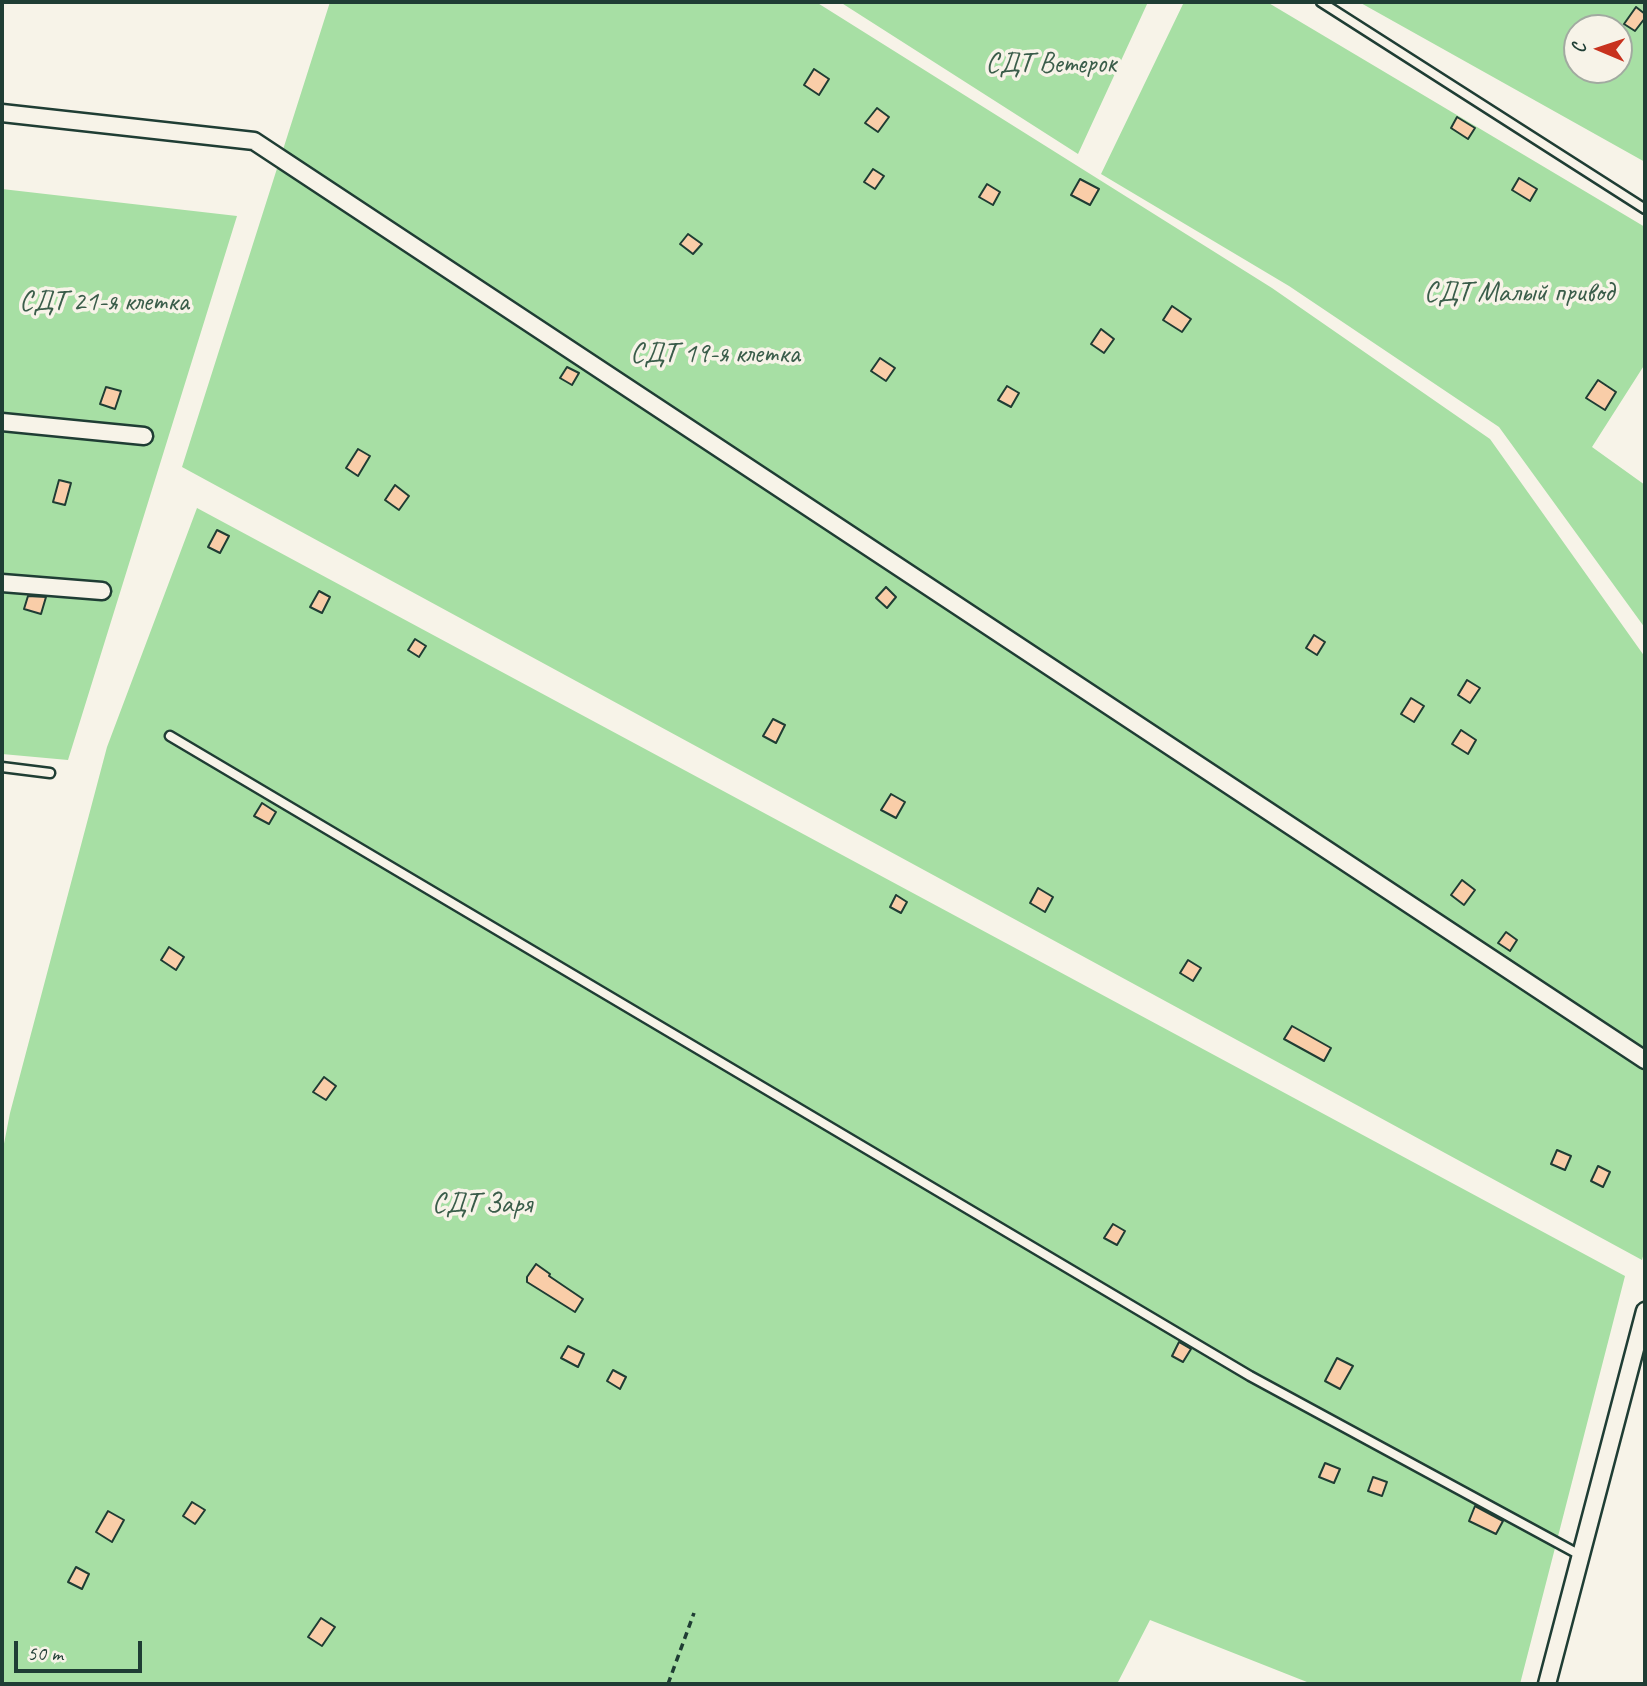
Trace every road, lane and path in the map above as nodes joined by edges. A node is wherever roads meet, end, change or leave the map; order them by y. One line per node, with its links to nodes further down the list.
1 (1321, 2): 3 (lane)
2 (2, 113): 11 (street)
3 (1645, 209)
4 (2, 422): 5 (street)
5 (144, 436)
6 (2, 583): 7 (street)
7 (102, 591)
8 (170, 736): 13 (lane)
9 (2, 767): 10 (lane)
10 (50, 773)
11 (1645, 1060)
12 (1645, 1311): 13 (street)
13 (1580, 1555): 16 (street)
14 (694, 1614): 15 (path)
15 (668, 1684)
16 (1547, 1684)

